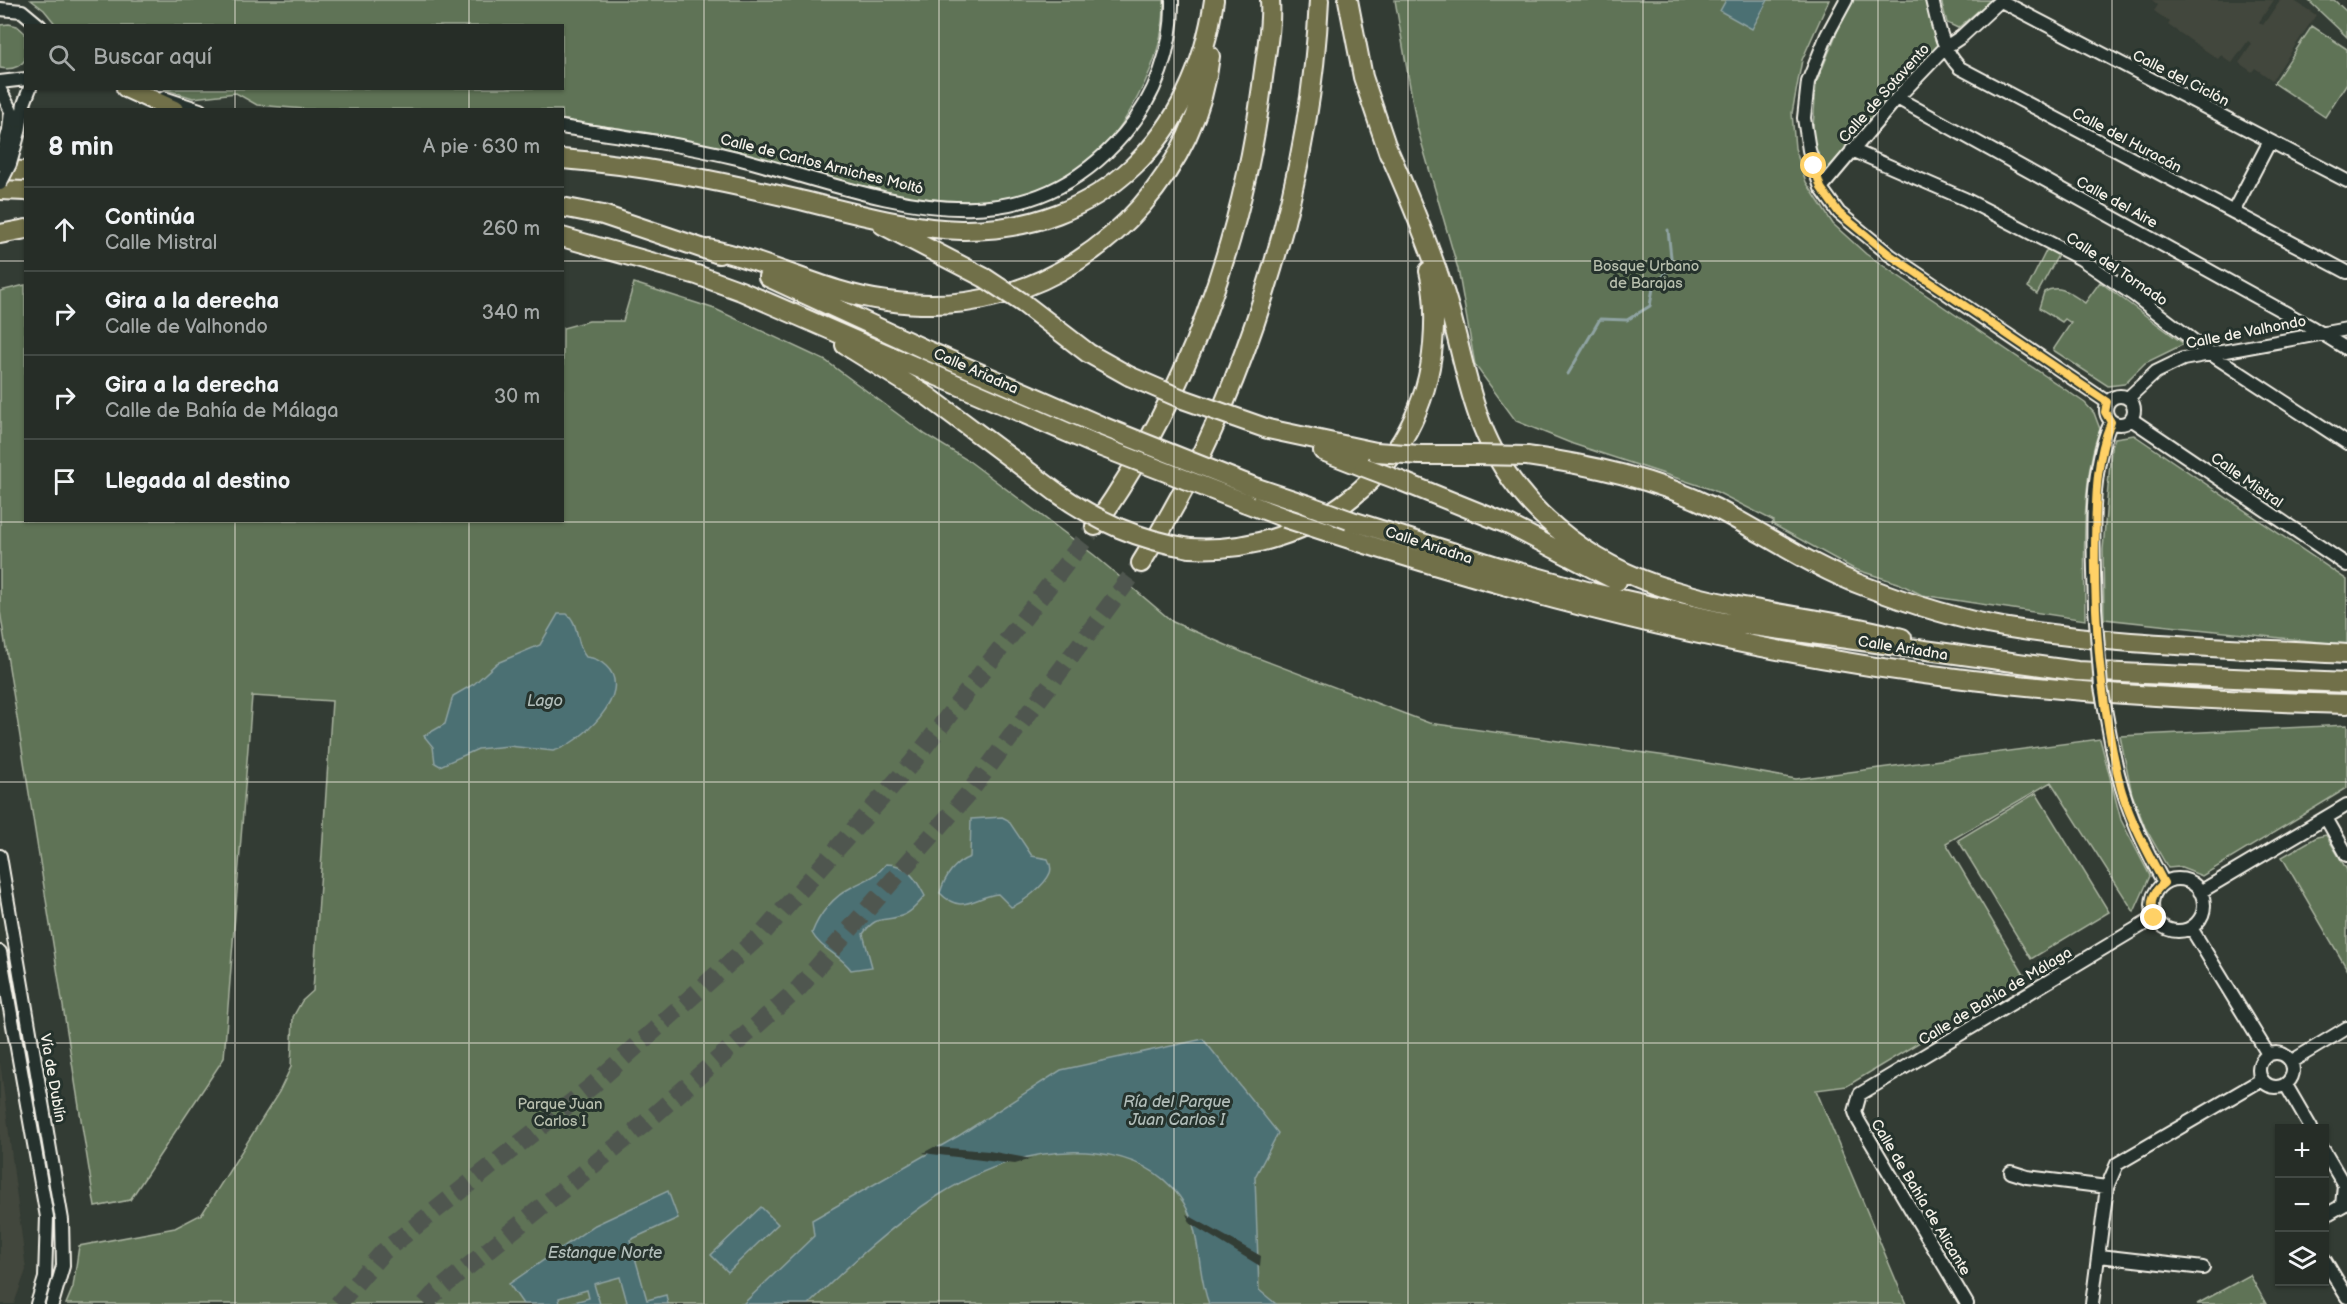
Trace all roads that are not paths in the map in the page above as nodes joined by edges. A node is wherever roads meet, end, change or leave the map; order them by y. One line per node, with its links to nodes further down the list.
1 (1172, 0): 22 (street, Calle de Carlos Arniches Moltó)
2 (1270, 0): 56 (highway)
3 (1319, 0): 57 (highway)
4 (1348, 0): 25 (highway)
5 (1846, 0): 34 (street)
6 (1932, 0): 12 (street, Calle del Huracán)
7 (2001, 0): 12 (street, Calle de Sotavento); 24 (street, Calle del Ciclón)
8 (21, 5): 10 (street); 11 (street)
9 (1213, 8): 38 (highway); 43 (highway)
10 (0, 9)
11 (38, 24)
12 (1946, 47): 19 (street, Calle de Sotavento); 39 (street, Calle del Huracán)
13 (24, 79): 14 (street)
14 (0, 82)
15 (0, 90): 23 (street)
16 (29, 90): 23 (street)
17 (130, 90): 20 (highway)
18 (140, 90): 21 (street)
19 (1897, 98): 27 (street, Calle de Sotavento); 47 (street, Calle del Aire)
20 (170, 108)
21 (194, 108)
22 (564, 127)
23 (18, 137): 26 (highway); 29 (street, bridge); 33 (street, bridge)
24 (2270, 141): 32 (street, Calle del Ciclón); 39 (street)
25 (1386, 145): 45 (highway, bridge); 61 (highway)
26 (0, 147)
27 (1852, 150): 34 (street, Calle de Sotavento); 49 (street, Calle del Tornado)
28 (564, 159): 38 (highway)
29 (0, 164)
30 (0, 170): 31 (highway)
31 (24, 171)
32 (2347, 181)
33 (0, 184)
34 (1821, 188): 51 (street)
35 (0, 190): 36 (highway)
36 (24, 191)
37 (564, 207): 43 (highway, Calle Ariadna)
38 (852, 212): 54 (highway, bridge)
39 (2233, 212): 44 (street, Calle del Huracán)
40 (24, 229): 41 (highway)
41 (0, 234)
42 (564, 238): 45 (highway, Calle Ariadna)
43 (709, 249): 59 (highway, Calle Ariadna, bridge)
44 (2347, 272)
45 (789, 311): 63 (highway, Calle Ariadna, bridge)
46 (2347, 329): 47 (street, Calle de Valhondo)
47 (2323, 333): 48 (street, Calle del Aire); 49 (street, Calle de Valhondo)
48 (2347, 349)
49 (2211, 354): 50 (street, Calle de Valhondo); 55 (street, Calle del Tornado)
50 (2128, 398): 51 (street); 52 (street)
51 (2107, 402): 53 (street)
52 (2131, 419): 53 (street); 58 (street, Calle Mistral)
53 (2111, 422): 68 (street, bridge)
54 (1268, 429): 59 (highway, bridge); 60 (highway, bridge)
55 (2347, 443)
56 (1095, 526)
57 (1142, 562)
58 (2347, 565)
59 (1820, 636): 61 (highway, Calle Ariadna)
60 (2347, 654)
61 (1973, 658): 62 (highway, Calle Ariadna)
62 (2347, 683)
63 (2347, 704)
64 (2347, 805): 65 (street)
65 (2326, 818): 66 (street); 69 (street)
66 (2347, 855)
67 (0, 856): 91 (street, Vía de Dublín)
68 (2164, 883): 69 (street); 70 (street)
69 (2200, 891): 71 (street)
70 (2154, 918): 71 (street); 78 (street, Calle de Bahía de Málaga)
71 (2191, 928): 74 (street)
72 (0, 952): 90 (street, Vía de Dublín)
73 (2347, 1029): 75 (street)
74 (2268, 1054): 75 (street); 76 (street)
75 (2292, 1061): 77 (street)
76 (2261, 1080): 77 (street); 83 (street)
77 (2286, 1085): 79 (street)
78 (1856, 1104): 92 (street, Calle de Bahía de Alicante)
79 (2309, 1124)
80 (2329, 1157): 82 (street)
81 (2011, 1172): 83 (street)
82 (2346, 1185): 84 (street)
83 (2107, 1187): 86 (street)
84 (2344, 1204): 85 (street)
85 (2329, 1213)
86 (2100, 1256): 88 (street); 93 (street)
87 (2329, 1266): 89 (street)
88 (2203, 1268)
89 (2347, 1297)
90 (37, 1304)
91 (52, 1304)
92 (1967, 1304)
93 (2092, 1304)

